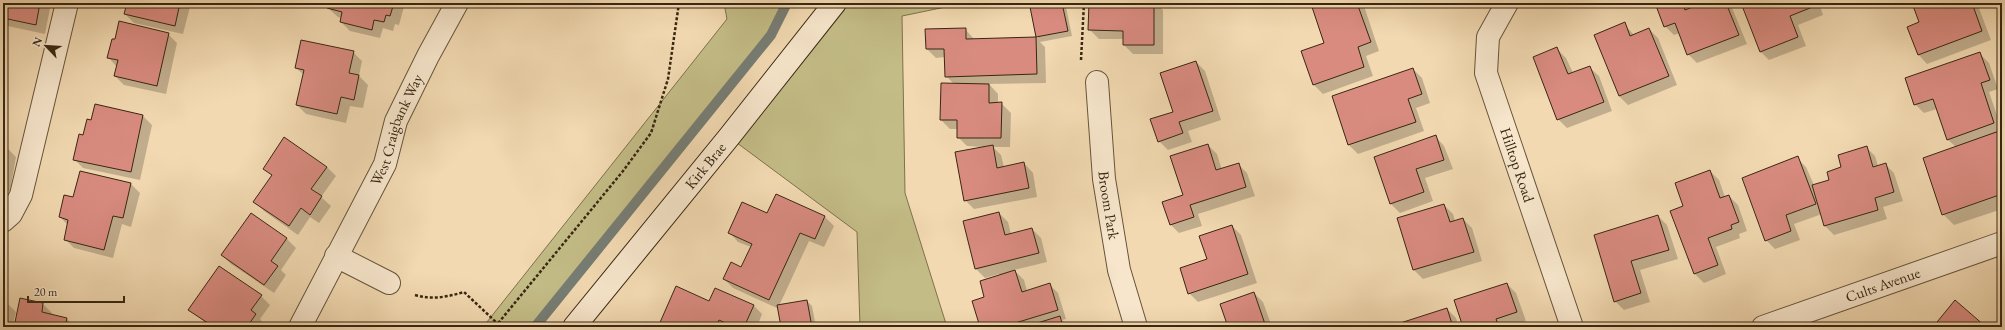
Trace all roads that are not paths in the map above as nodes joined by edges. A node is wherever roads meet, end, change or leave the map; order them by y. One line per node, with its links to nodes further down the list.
1 (66, 3): 6 (street)
2 (457, 3): 8 (street, West Craigbank Way)
3 (835, 3): 11 (street, Kirk Brae)
4 (1507, 3): 13 (street, Hilltop Road)
5 (1097, 82): 12 (street, Broom Park)
6 (3, 221)
7 (2002, 243): 14 (street, Cults Avenue)
8 (336, 256): 9 (street); 10 (street, West Craigbank Way)
9 (389, 283)
10 (300, 327)
11 (574, 327)
12 (1136, 327)
13 (1572, 327)
14 (1763, 327)

